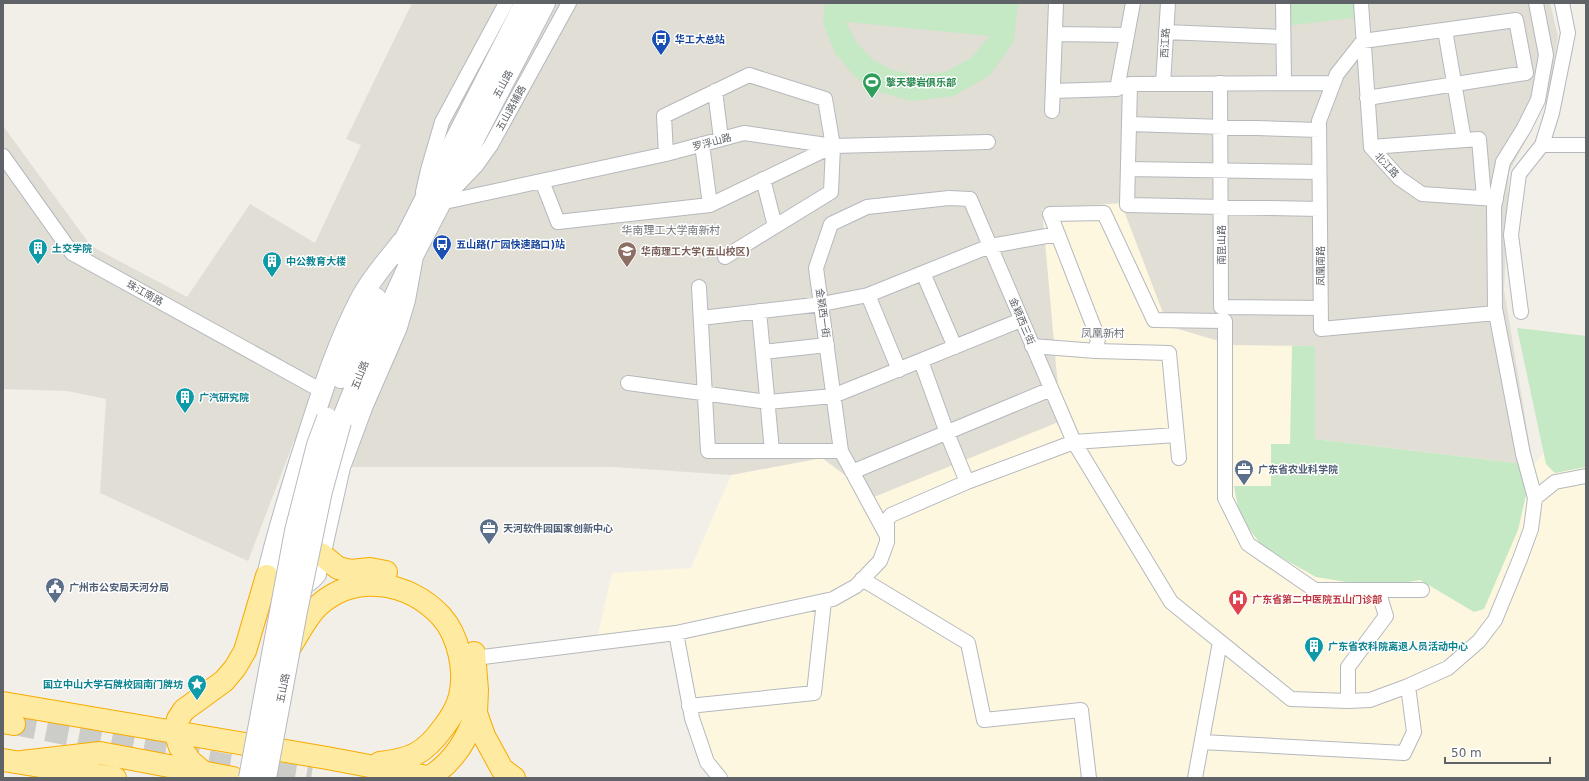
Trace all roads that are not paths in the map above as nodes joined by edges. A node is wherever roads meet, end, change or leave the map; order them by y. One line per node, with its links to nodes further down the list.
1 (506, 3): 49 (street)
2 (525, 3): 49 (main road, 五山路)
3 (545, 3): 47 (main road, 五山路)
4 (569, 3): 47 (street, 五山路辅路)
5 (1056, 3): 14 (street)
6 (1133, 3): 15 (street)
7 (1168, 3): 13 (street, 西江路)
8 (1283, 3): 16 (street)
9 (1361, 3): 17 (street, 北江路)
10 (1536, 3): 45 (street)
11 (1562, 3): 34 (street)
12 (1445, 30): 17 (street); 22 (street); 22 (street)
13 (1166, 32): 16 (street); 21 (street, 西江路)
14 (1055, 34): 15 (street); 24 (street)
15 (1127, 35): 24 (street)
16 (1283, 37): 19 (street)
17 (1363, 41): 20 (street, 凤凰南路); 25 (street, 北江路)
18 (1220, 83): 19 (street); 21 (street); 28 (street, 南昆山路)
19 (1284, 83): 20 (street)
20 (1333, 83): 29 (street, 凤凰南路)
21 (1163, 84): 27 (street)
22 (1454, 84): 25 (street); 31 (street)
23 (715, 91): 30 (street); 36 (street); 38 (street)
24 (1053, 91): 26 (street)
25 (1367, 98): 37 (street, 北江路)
26 (1052, 111)
27 (1129, 124): 28 (street); 40 (street)
28 (1220, 127): 29 (street); 41 (street, 南昆山路)
29 (1319, 130): 42 (street, 凤凰南路)
30 (721, 139): 33 (street, 罗浮山路); 36 (street, 罗浮山路)
31 (1464, 140): 37 (street); 45 (street)
32 (988, 142): 36 (street, 罗浮山路)
33 (702, 144): 38 (street, 罗浮山路); 48 (street)
34 (1542, 144): 35 (street); 63 (street)
35 (1586, 145)
36 (833, 146): 43 (street); 52 (street)
37 (1370, 147): 45 (street, 北江路)
38 (666, 154): 44 (street, 罗浮山路)
39 (3, 156): 76 (street, 珠江南路)
40 (1128, 168): 41 (street); 50 (street)
41 (1221, 169): 42 (street); 50 (street, 南昆山路)
42 (1319, 172): 51 (street, 凤凰南路)
43 (763, 180): 48 (street); 52 (street)
44 (542, 181): 47 (street, 罗浮山路); 48 (street)
45 (1490, 198): 64 (street)
46 (970, 199): 54 (street, 金颖西三街); 60 (street, 金颖西一街)
47 (440, 203): 55 (main road, 五山路)
48 (710, 205)
49 (420, 207): 55 (main road, 五山路)
50 (1221, 208): 51 (street); 61 (street, 南昆山路)
51 (1320, 209): 61 (street, 凤凰南路)
52 (776, 226): 56 (street)
53 (1058, 234): 54 (street); 70 (street); 95 (street)
54 (990, 246): 57 (street); 66 (street, 金颖西三街)
55 (408, 249): 76 (main road); 80 (main road, 五山路); 92 (main road)
56 (725, 257)
57 (923, 273): 59 (street); 69 (street)
58 (699, 287): 65 (street)
59 (868, 295): 60 (street); 73 (street)
60 (822, 304): 62 (street); 67 (street, 金颖西一街)
61 (1321, 308): 64 (street, 凤凰南路)
62 (759, 311): 65 (street); 71 (street)
63 (1522, 312)
64 (1496, 313): 90 (street)
65 (701, 318): 77 (street)
66 (1021, 320): 68 (street, 金颖西三街); 69 (street)
67 (827, 345): 71 (street); 78 (street, 金颖西一街)
68 (1032, 346): 70 (street); 75 (street, 金颖西三街)
69 (955, 347): 72 (street)
70 (1096, 351): 82 (street)
71 (763, 352): 79 (street)
72 (921, 361): 73 (street); 81 (street)
73 (899, 370): 78 (street)
74 (628, 383): 77 (street)
75 (1051, 389): 81 (street); 83 (street, 金颖西三街)
76 (322, 391): 93 (main road)
77 (705, 394): 79 (street); 84 (street)
78 (833, 396): 79 (street); 85 (street, 金颖西一街)
79 (768, 402): 84 (street)
80 (334, 420): 100 (main road, 五山路, bridge); 114 (main road, 五山路, bridge)
81 (947, 433): 87 (street); 89 (street)
82 (1176, 435): 83 (street); 86 (street)
83 (1074, 442): 89 (street); 99 (street, 金颖西三街)
84 (772, 451): 85 (street)
85 (841, 451): 87 (street, 金颖西一街)
86 (1179, 458)
87 (852, 472): 91 (street, 金颖西一街)
88 (1586, 476): 90 (street)
89 (967, 482): 91 (street)
90 (1535, 498): 102 (street, 金颖西三街)
91 (887, 536): 94 (street)
92 (321, 554): 93 (main road); 101 (highway)
93 (267, 576): 107 (highway)
94 (862, 579): 97 (street); 119 (street)
95 (1378, 590): 96 (street); 103 (street)
96 (1422, 590)
97 (824, 601): 98 (street); 105 (street)
98 (676, 633): 101 (street); 105 (street)
99 (1220, 642): 103 (street, 金颖西三街); 108 (street)
100 (290, 647): 110 (highway); 115 (main road, 五山路, bridge)
101 (475, 658): 106 (highway)
102 (1408, 686): 103 (street, 金颖西三街); 108 (street)
103 (1348, 701)
104 (3, 703): 107 (highway)
105 (689, 706): 118 (street)
106 (476, 713): 116 (highway); 117 (highway)
107 (176, 732): 110 (highway); 111 (highway)
108 (1202, 742): 120 (street)
109 (12, 761): 111 (highway); 112 (highway)
110 (362, 765): 116 (highway)
111 (204, 772): 113 (highway)
112 (115, 778)
113 (233, 778)
114 (249, 778)
115 (266, 778)
116 (430, 778)
117 (514, 778)
118 (720, 778)
119 (1089, 778)
120 (1195, 778)

